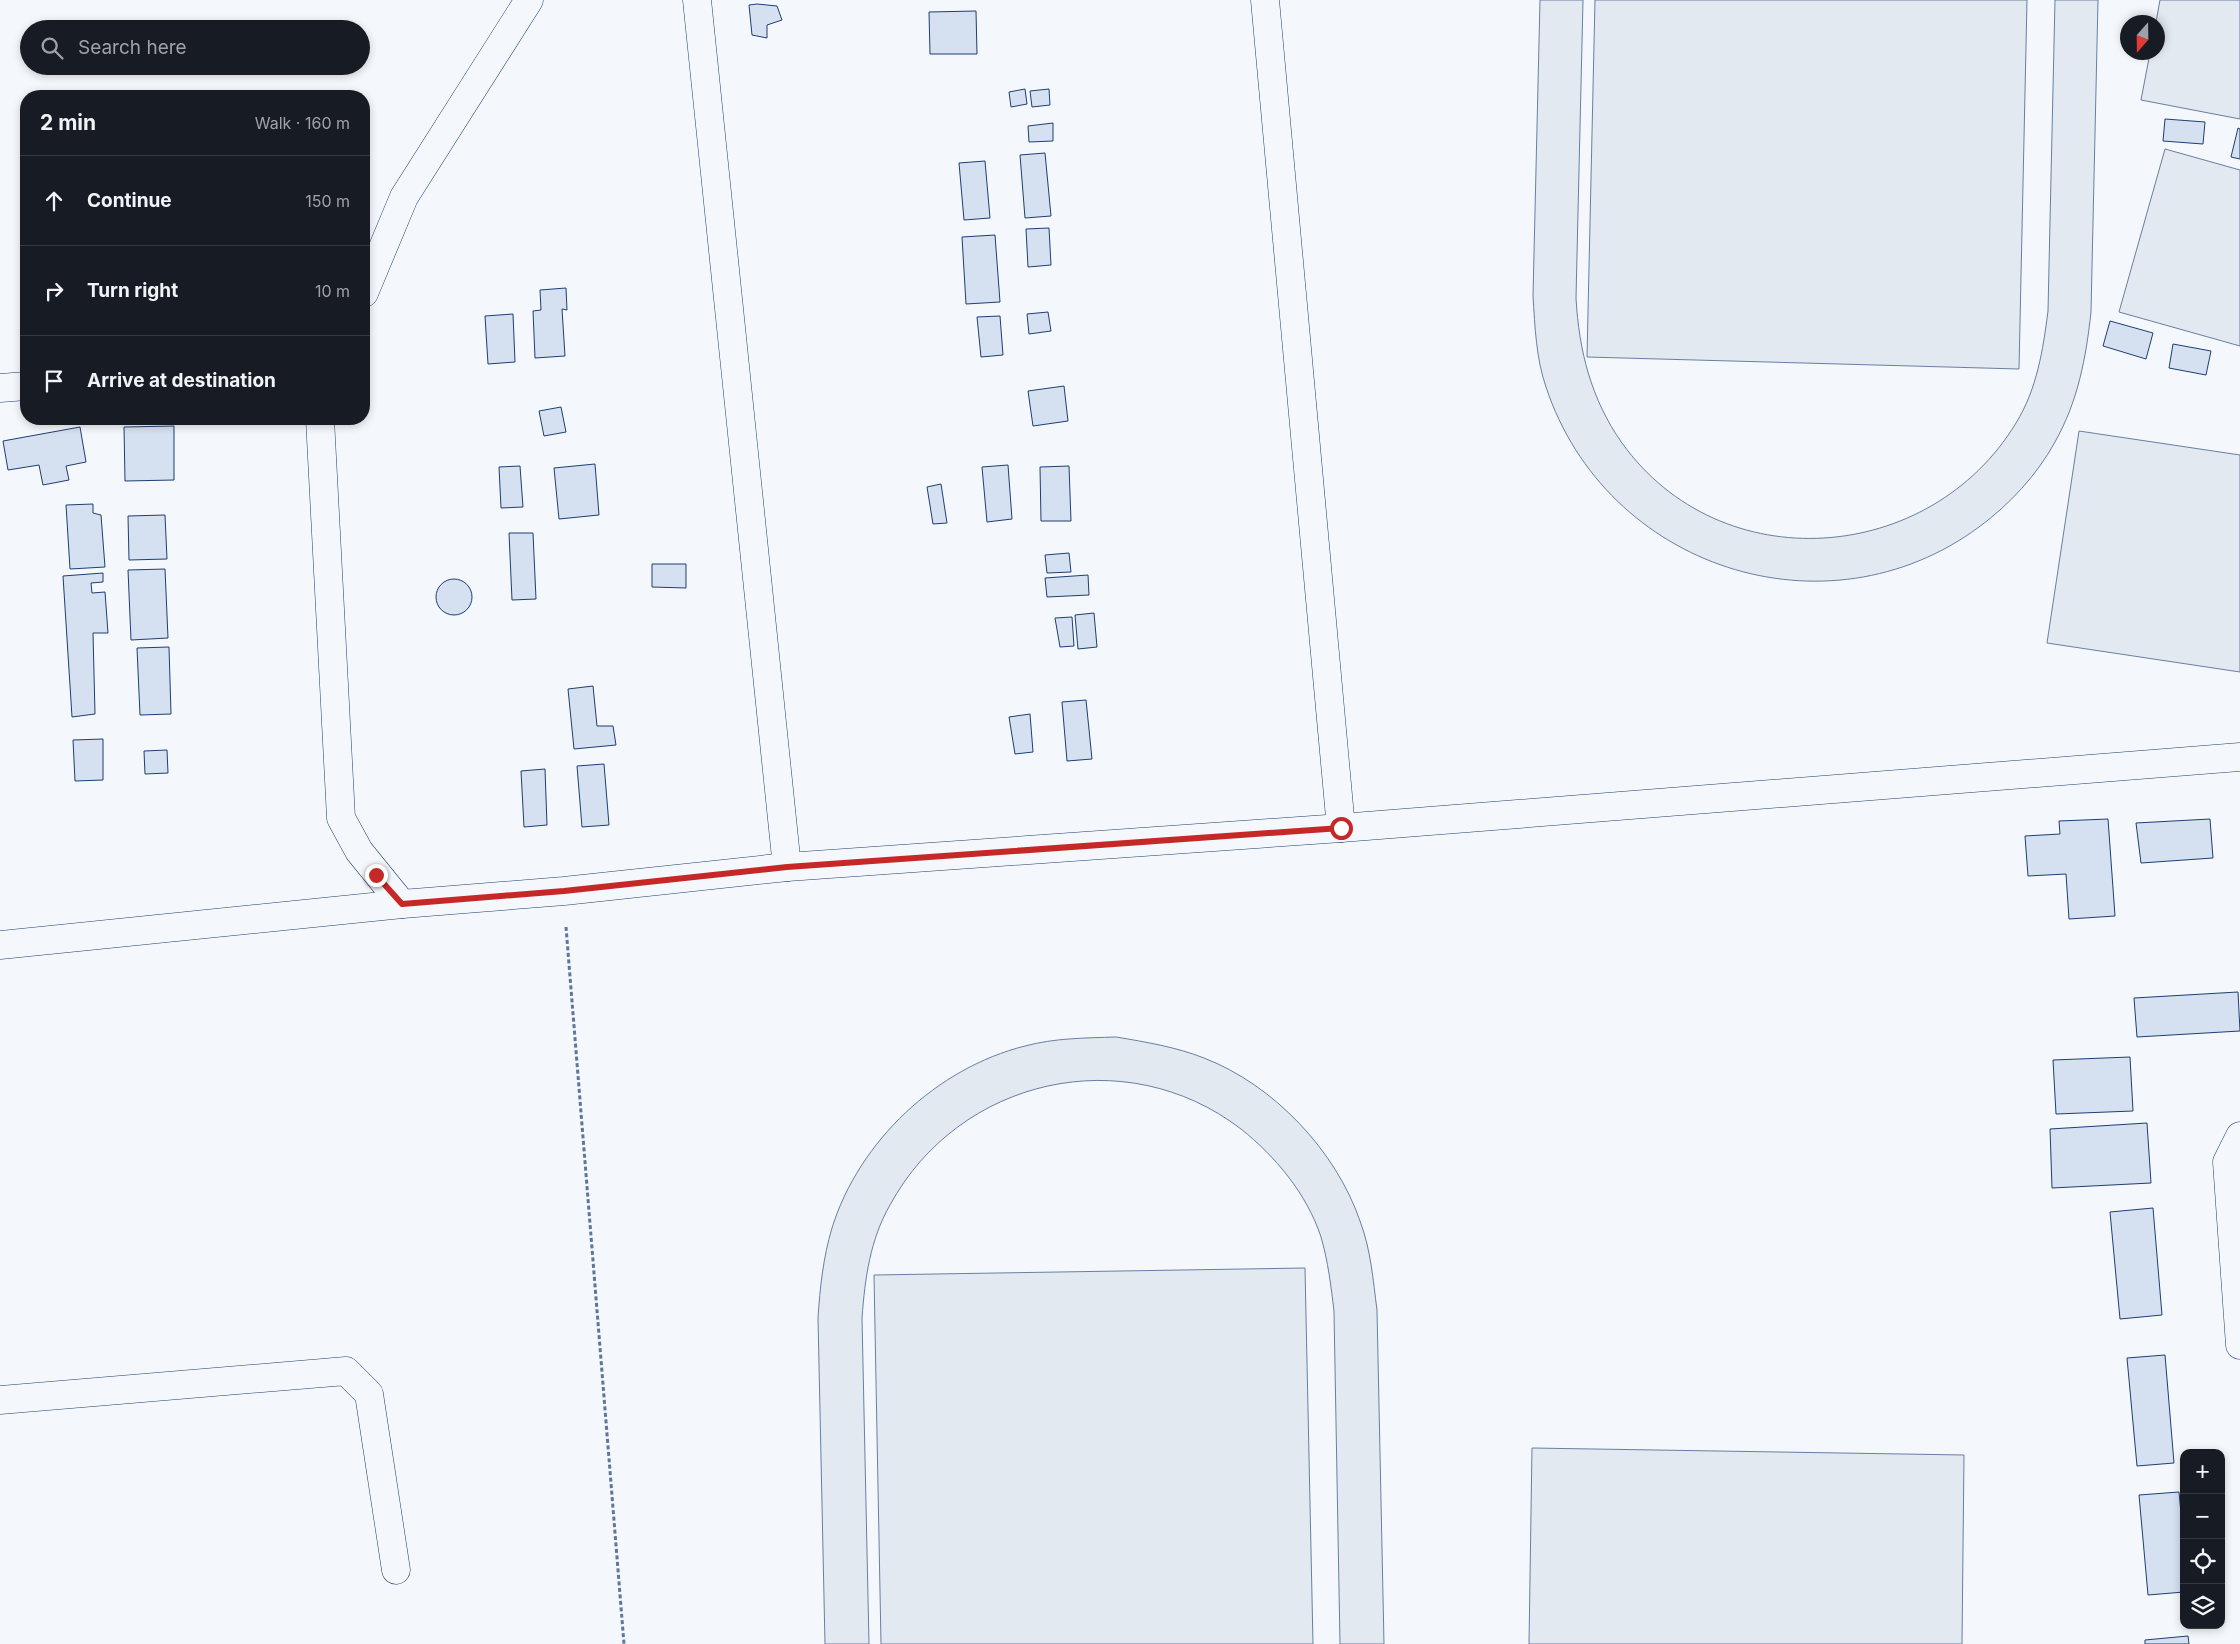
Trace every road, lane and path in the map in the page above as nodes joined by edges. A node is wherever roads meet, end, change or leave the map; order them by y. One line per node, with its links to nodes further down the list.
1 (529, 0): 4 (street)
2 (697, 0): 10 (street)
3 (1265, 0): 9 (street)
4 (370, 278)
5 (20, 386): 6 (street)
6 (0, 388)
7 (320, 425): 12 (street)
8 (2240, 757): 9 (street)
9 (1341, 828): 10 (street)
10 (787, 867): 11 (street)
11 (564, 891): 12 (street); 18 (path)
12 (402, 904): 13 (street)
13 (0, 945)
14 (2240, 1136): 15 (street)
15 (2240, 1345)
16 (0, 1400): 17 (street)
17 (396, 1570)
18 (624, 1644)

